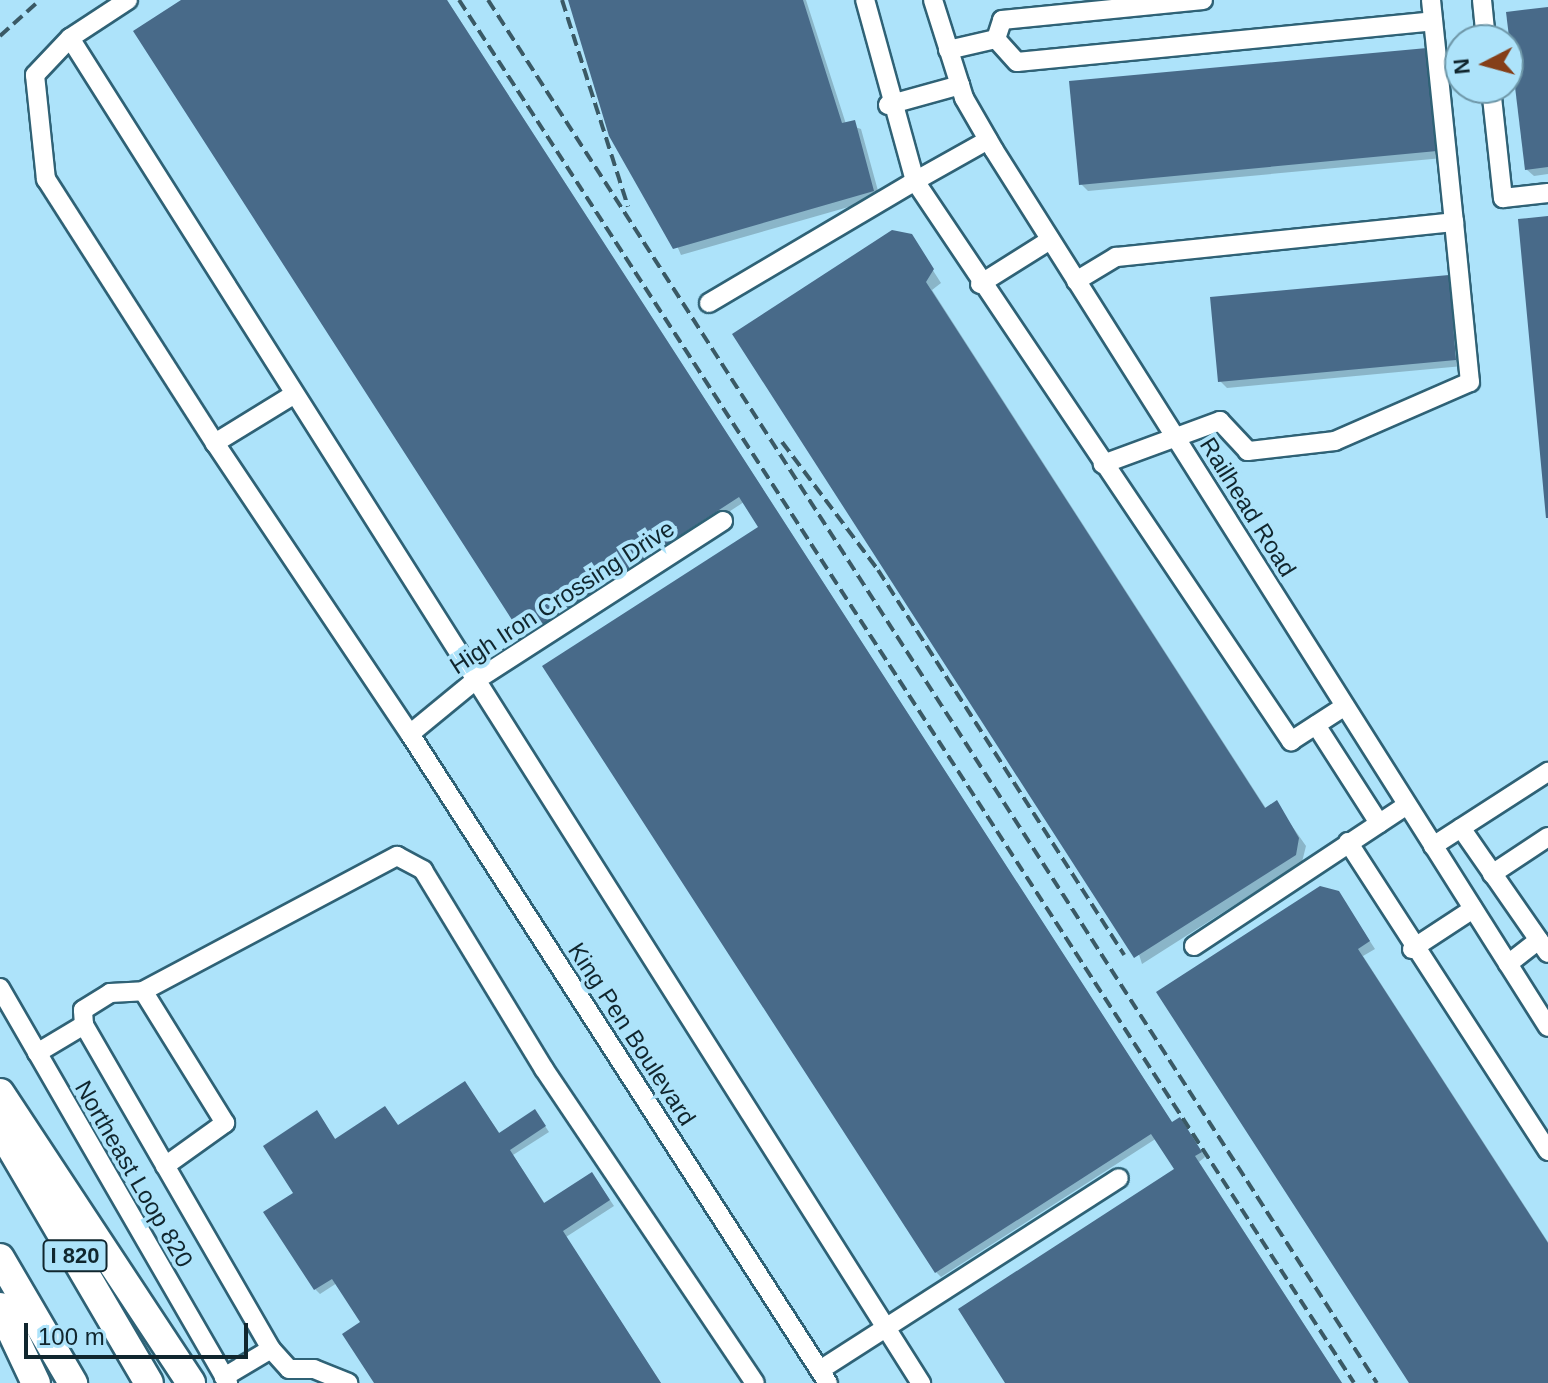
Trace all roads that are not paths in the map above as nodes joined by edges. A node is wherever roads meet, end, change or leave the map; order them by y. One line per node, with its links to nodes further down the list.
1 (128, 0): 9 (street, King Pen Boulevard)
2 (865, 0): 14 (street)
3 (933, 0): 11 (street, Railhead Road)
4 (1203, 0): 10 (street)
5 (1431, 0): 7 (street)
6 (1482, 0): 8 (street)
7 (1433, 21): 10 (street); 18 (street)
8 (1484, 24)
9 (70, 38): 23 (street); 25 (street, King Pen Boulevard)
10 (996, 39): 11 (street)
11 (948, 50): 12 (street, Railhead Road)
12 (960, 85): 14 (street); 15 (street, Railhead Road)
13 (1493, 104): 17 (street)
14 (888, 105): 16 (street)
15 (988, 140): 16 (street); 19 (street, Railhead Road)
16 (915, 181): 21 (street); 22 (street)
17 (1548, 193)
18 (1454, 222): 20 (street); 24 (street)
19 (1050, 240): 20 (street, Railhead Road); 21 (street)
20 (1076, 281): 24 (street, Railhead Road)
21 (980, 284): 26 (street)
22 (709, 303)
23 (293, 395): 25 (street); 28 (street)
24 (1175, 435): 26 (street); 29 (street, Railhead Road)
25 (215, 443): 31 (street, King Pen Boulevard)
26 (1103, 464): 30 (street)
27 (723, 521): 28 (street, High Iron Crossing Drive)
28 (472, 683): 31 (street, High Iron Crossing Drive); 57 (street)
29 (1345, 706): 30 (street); 33 (street, Railhead Road)
30 (1316, 725): 34 (street)
31 (410, 734): 59 (street, King Pen Boulevard)
32 (1548, 772): 35 (street)
33 (1407, 805): 34 (street); 38 (street, Railhead Road)
34 (1379, 823): 37 (street)
35 (1461, 828): 38 (street); 39 (street)
36 (1548, 837): 39 (street)
37 (1348, 842): 41 (street); 43 (street)
38 (1433, 846): 40 (street, Railhead Road)
39 (1492, 874): 42 (street)
40 (1473, 909): 43 (street); 44 (street, Railhead Road)
41 (1194, 946)
42 (1543, 946): 44 (street)
43 (1412, 949): 52 (street)
44 (1508, 964): 48 (street, Railhead Road)
45 (0, 988): 49 (street, Northeast Loop 820)
46 (143, 991): 47 (street); 53 (street); 66 (street)
47 (84, 1025): 49 (street); 53 (street)
48 (1548, 1027)
49 (37, 1053): 60 (street, Northeast Loop 820)
50 (0, 1093): 64 (highway)
51 (0, 1129): 63 (highway, I 820)
52 (1548, 1151)
53 (165, 1166): 58 (street)
54 (1119, 1178): 57 (street)
55 (0, 1258): 62 (highway, I 820)
56 (0, 1307): 61 (highway)
57 (886, 1328): 59 (street); 67 (street)
58 (271, 1349): 60 (street); 65 (street)
59 (824, 1376)
60 (226, 1380)
61 (36, 1383)
62 (73, 1383)
63 (149, 1383)
64 (191, 1383)
65 (348, 1383)
66 (755, 1383)
67 (921, 1383)

